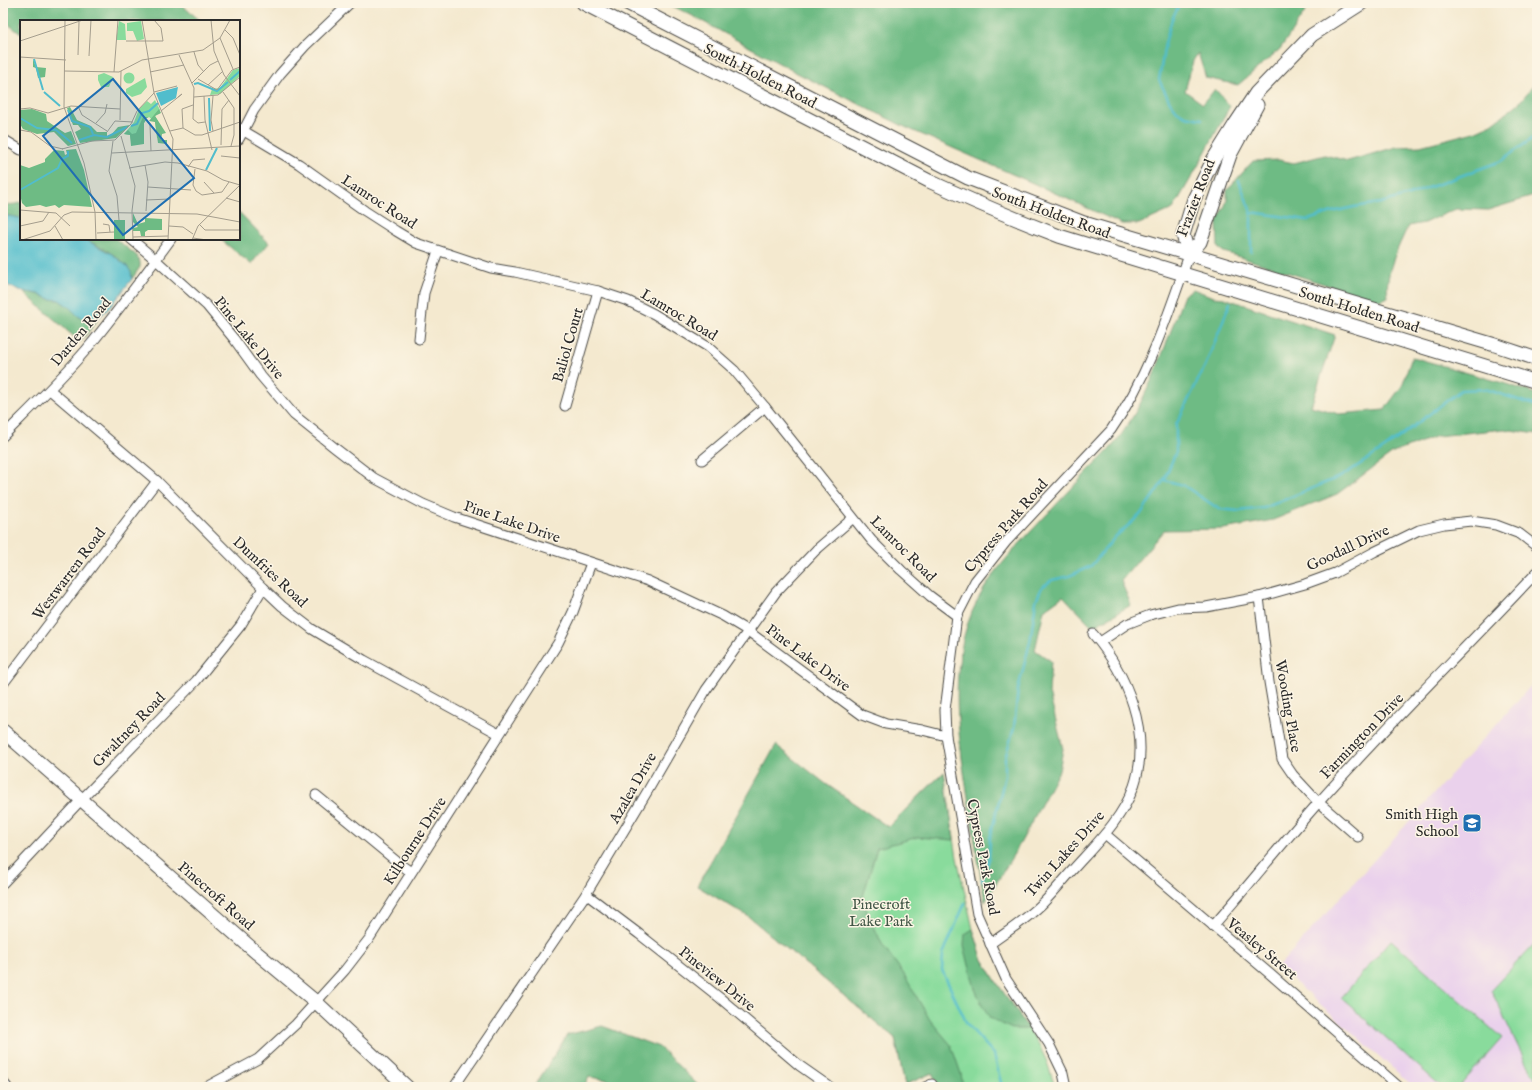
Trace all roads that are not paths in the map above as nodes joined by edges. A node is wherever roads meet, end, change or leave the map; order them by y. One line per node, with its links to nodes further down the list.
1 (350, 3): 6 (street)
2 (583, 3): 14 (main road, South Holden Road)
3 (627, 3): 12 (main road, South Holden Road)
4 (1362, 3): 5 (main road, Frazier Road)
5 (1272, 76): 12 (main road, Frazier Road); 12 (main road, Frazier Road)
6 (240, 133): 11 (street, Lamroc Road)
7 (3, 139): 8 (street)
8 (20, 149)
9 (132, 240): 13 (street, Pine Lake Drive)
10 (170, 240): 13 (street, Darden Road)
11 (438, 251): 15 (street, Lamroc Road); 16 (street)
12 (1189, 255): 14 (street, Cypress Park Road); 17 (main road, South Holden Road)
13 (156, 260): 19 (street, Darden Road); 27 (street, Pine Lake Drive)
14 (1183, 273): 18 (main road, South Holden Road); 31 (street, Cypress Park Road)
15 (598, 291): 20 (street, Baliol Court); 21 (street, Lamroc Road)
16 (419, 339)
17 (1537, 359)
18 (1537, 382)
19 (50, 390): 22 (street, Darden Road); 24 (street, Dumfries Road)
20 (565, 406)
21 (765, 406): 23 (street); 25 (street, Lamroc Road)
22 (3, 436)
23 (702, 460)
24 (157, 481): 29 (street, Dumfries Road); 35 (street, Westwarren Road)
25 (853, 518): 31 (street, Lamroc Road); 32 (street, Azalea Drive)
26 (1537, 547): 30 (street, Goodall Drive)
27 (591, 563): 32 (street, Pine Lake Drive); 37 (street, Kilbourne Drive)
28 (1537, 572): 41 (street, Farmington Drive)
29 (263, 588): 37 (street, Dumfries Road); 40 (street, Gwaltney Road)
30 (1259, 597): 34 (street, Goodall Drive); 41 (street, Wooding Place)
31 (957, 616): 38 (street, Cypress Park Road)
32 (748, 631): 38 (street, Pine Lake Drive); 46 (street, Azalea Drive)
33 (1093, 634): 34 (street, Twin Lakes Drive)
34 (1100, 642): 42 (street, Twin Lakes Drive)
35 (3, 684)
36 (3, 731): 40 (main road, Pinecroft Road)
37 (500, 734): 44 (street, Kilbourne Drive)
38 (946, 736): 48 (street, Cypress Park Road)
39 (316, 795): 44 (street)
40 (82, 799): 45 (street, Gwaltney Road); 49 (main road, Pinecroft Road)
41 (1318, 802): 43 (street, Wooding Place); 47 (street, Farmington Drive)
42 (1105, 834): 47 (street, Veasley Street); 48 (street, Twin Lakes Drive)
43 (1358, 837)
44 (411, 872): 49 (street, Kilbourne Drive)
45 (3, 883)
46 (586, 894): 54 (street, Azalea Drive); 55 (street, Pineview Drive)
47 (1213, 926): 57 (street, Veasley Street)
48 (990, 944): 56 (street, Cypress Park Road)
49 (316, 1002): 52 (street, Kilbourne Drive); 53 (main road, Pinecroft Road)
50 (3, 1082): 51 (street)
51 (7, 1087)
52 (206, 1087)
53 (407, 1087)
54 (454, 1087)
55 (830, 1087)
56 (1066, 1087)
57 (1400, 1087)

